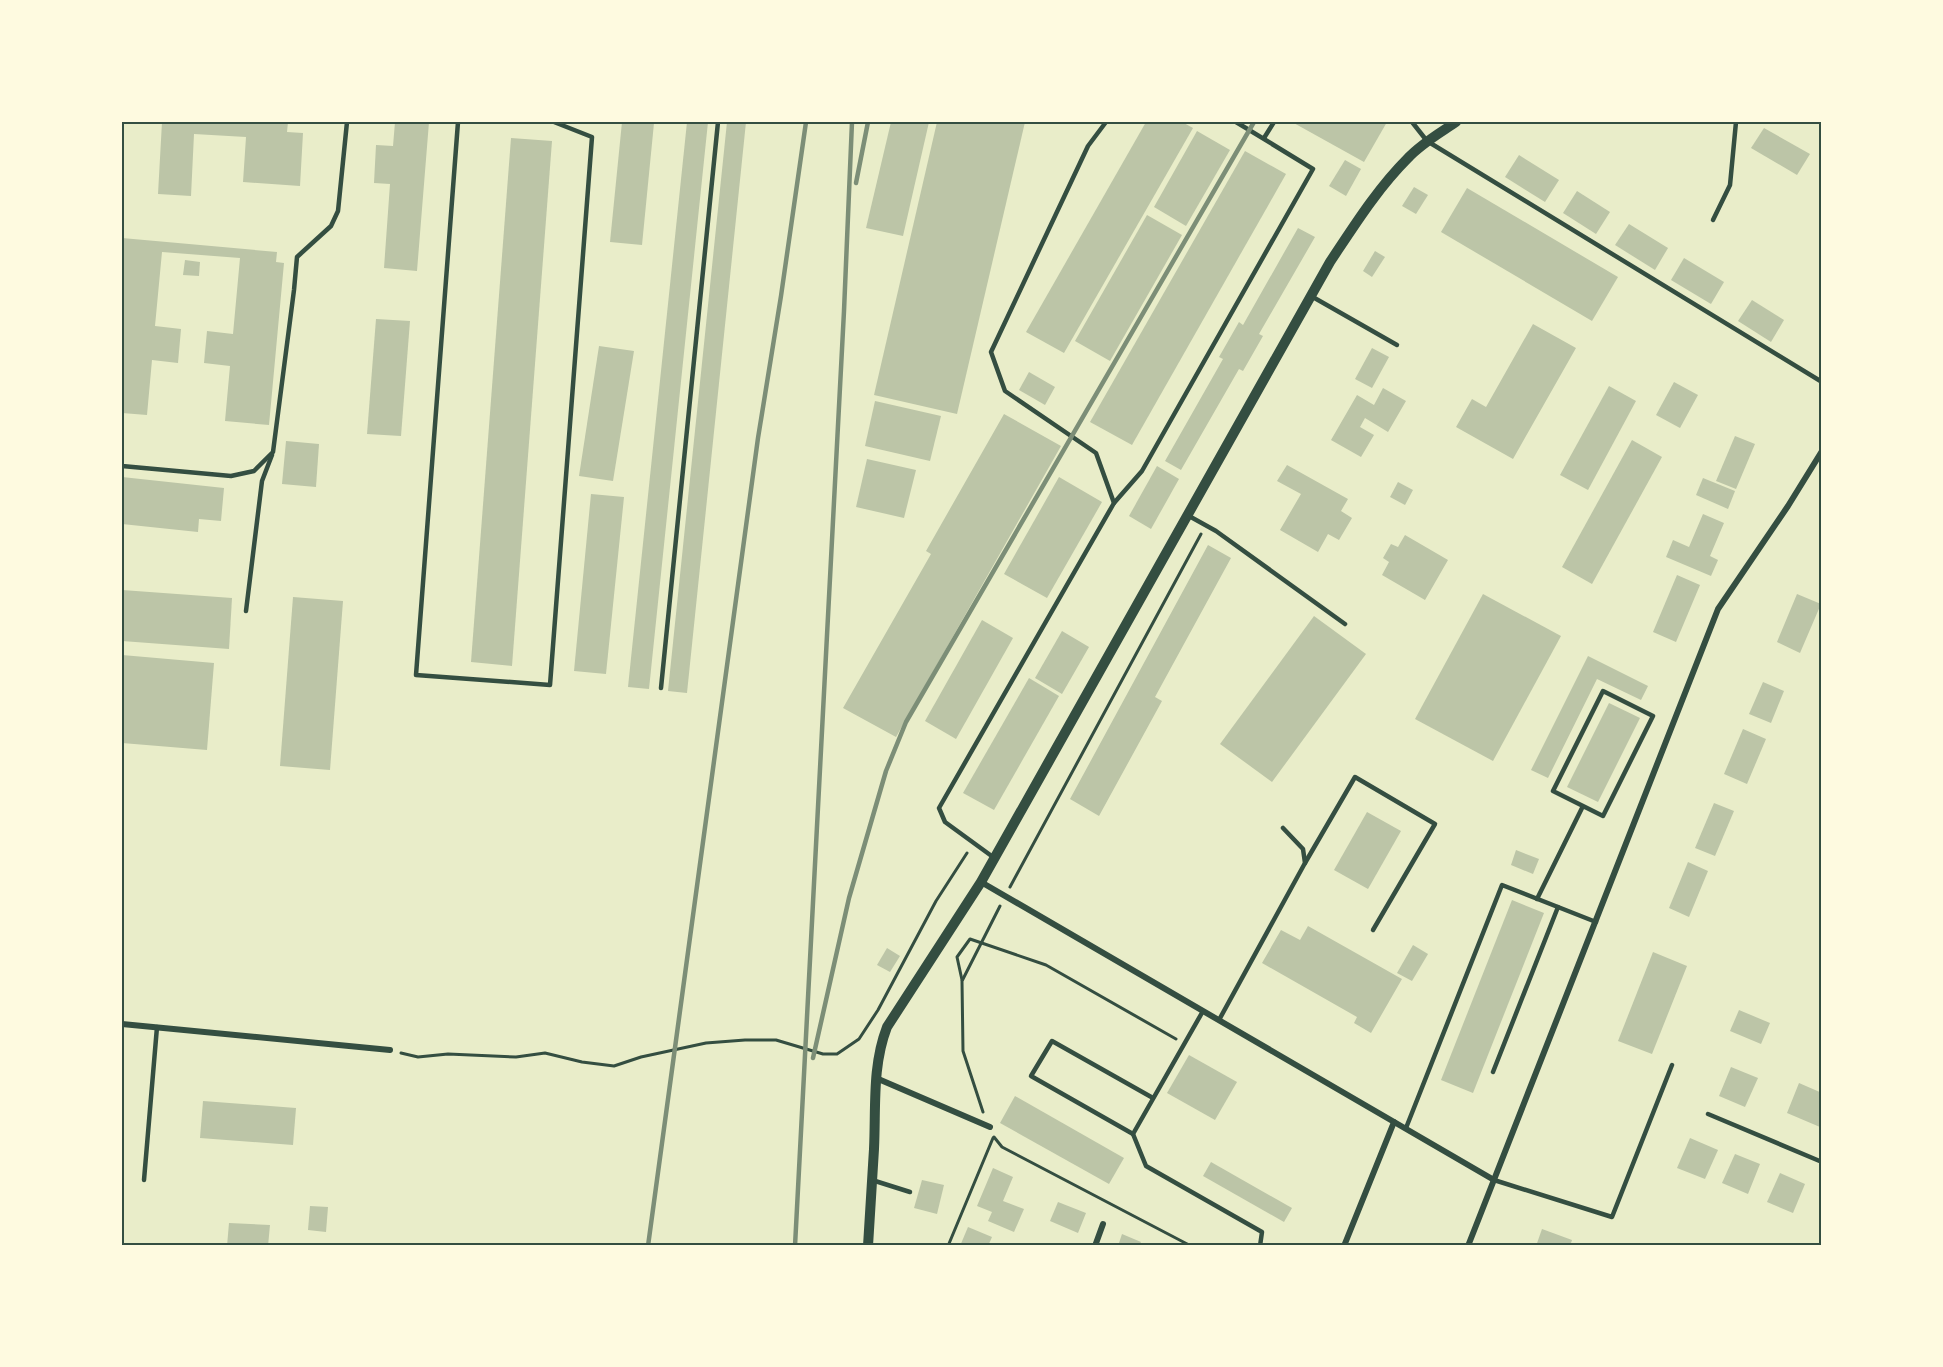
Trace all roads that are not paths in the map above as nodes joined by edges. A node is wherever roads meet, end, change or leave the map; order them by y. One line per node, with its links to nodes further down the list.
1 (347, 122): 18 (lane)
2 (458, 122): 3 (lane)
3 (554, 122)
4 (718, 122): 24 (lane)
5 (1106, 122): 20 (lane)
6 (1236, 122): 11 (lane)
7 (1274, 122): 11 (lane)
8 (1412, 122): 12 (lane)
9 (1456, 122): 12 (street)
10 (1736, 122): 13 (lane)
11 (1264, 138): 20 (lane)
12 (1427, 141): 14 (street); 16 (lane)
13 (1713, 220)
14 (1310, 296): 15 (lane); 21 (street)
15 (1397, 345)
16 (1821, 382)
17 (1821, 451): 32 (street)
18 (273, 452): 19 (lane); 22 (lane)
19 (122, 466)
20 (1114, 502): 27 (lane)
21 (1187, 515): 23 (lane); 27 (street)
22 (246, 611)
23 (1345, 624)
24 (661, 688)
25 (1583, 806): 25 (lane); 30 (lane)
26 (1283, 828): 28 (lane)
27 (994, 858): 29 (street)
28 (1305, 863): 33 (lane); 35 (lane)
29 (981, 882): 34 (street); 41 (street)
30 (1537, 899): 31 (lane); 46 (lane)
31 (1558, 907): 32 (lane); 40 (lane)
32 (1596, 922): 51 (street)
33 (1373, 930)
34 (1203, 1011): 35 (street); 42 (lane)
35 (1219, 1020): 44 (street)
36 (122, 1024): 37 (street)
37 (157, 1027): 38 (street); 49 (lane)
38 (390, 1050)
39 (1672, 1065): 51 (lane)
40 (1493, 1072)
41 (876, 1078): 45 (street); 50 (street)
42 (1153, 1098): 47 (lane); 47 (lane)
43 (1708, 1114): 48 (lane)
44 (1394, 1122): 46 (street); 57 (street)
45 (990, 1127)
46 (1406, 1128): 51 (street)
47 (1133, 1134): 56 (lane)
48 (1821, 1162)
49 (144, 1180)
50 (872, 1180): 52 (lane); 54 (street)
51 (1494, 1180): 58 (street)
52 (910, 1192)
53 (1103, 1224): 55 (street)
54 (868, 1245)
55 (1095, 1245)
56 (1260, 1245)
57 (1344, 1245)
58 (1468, 1245)

